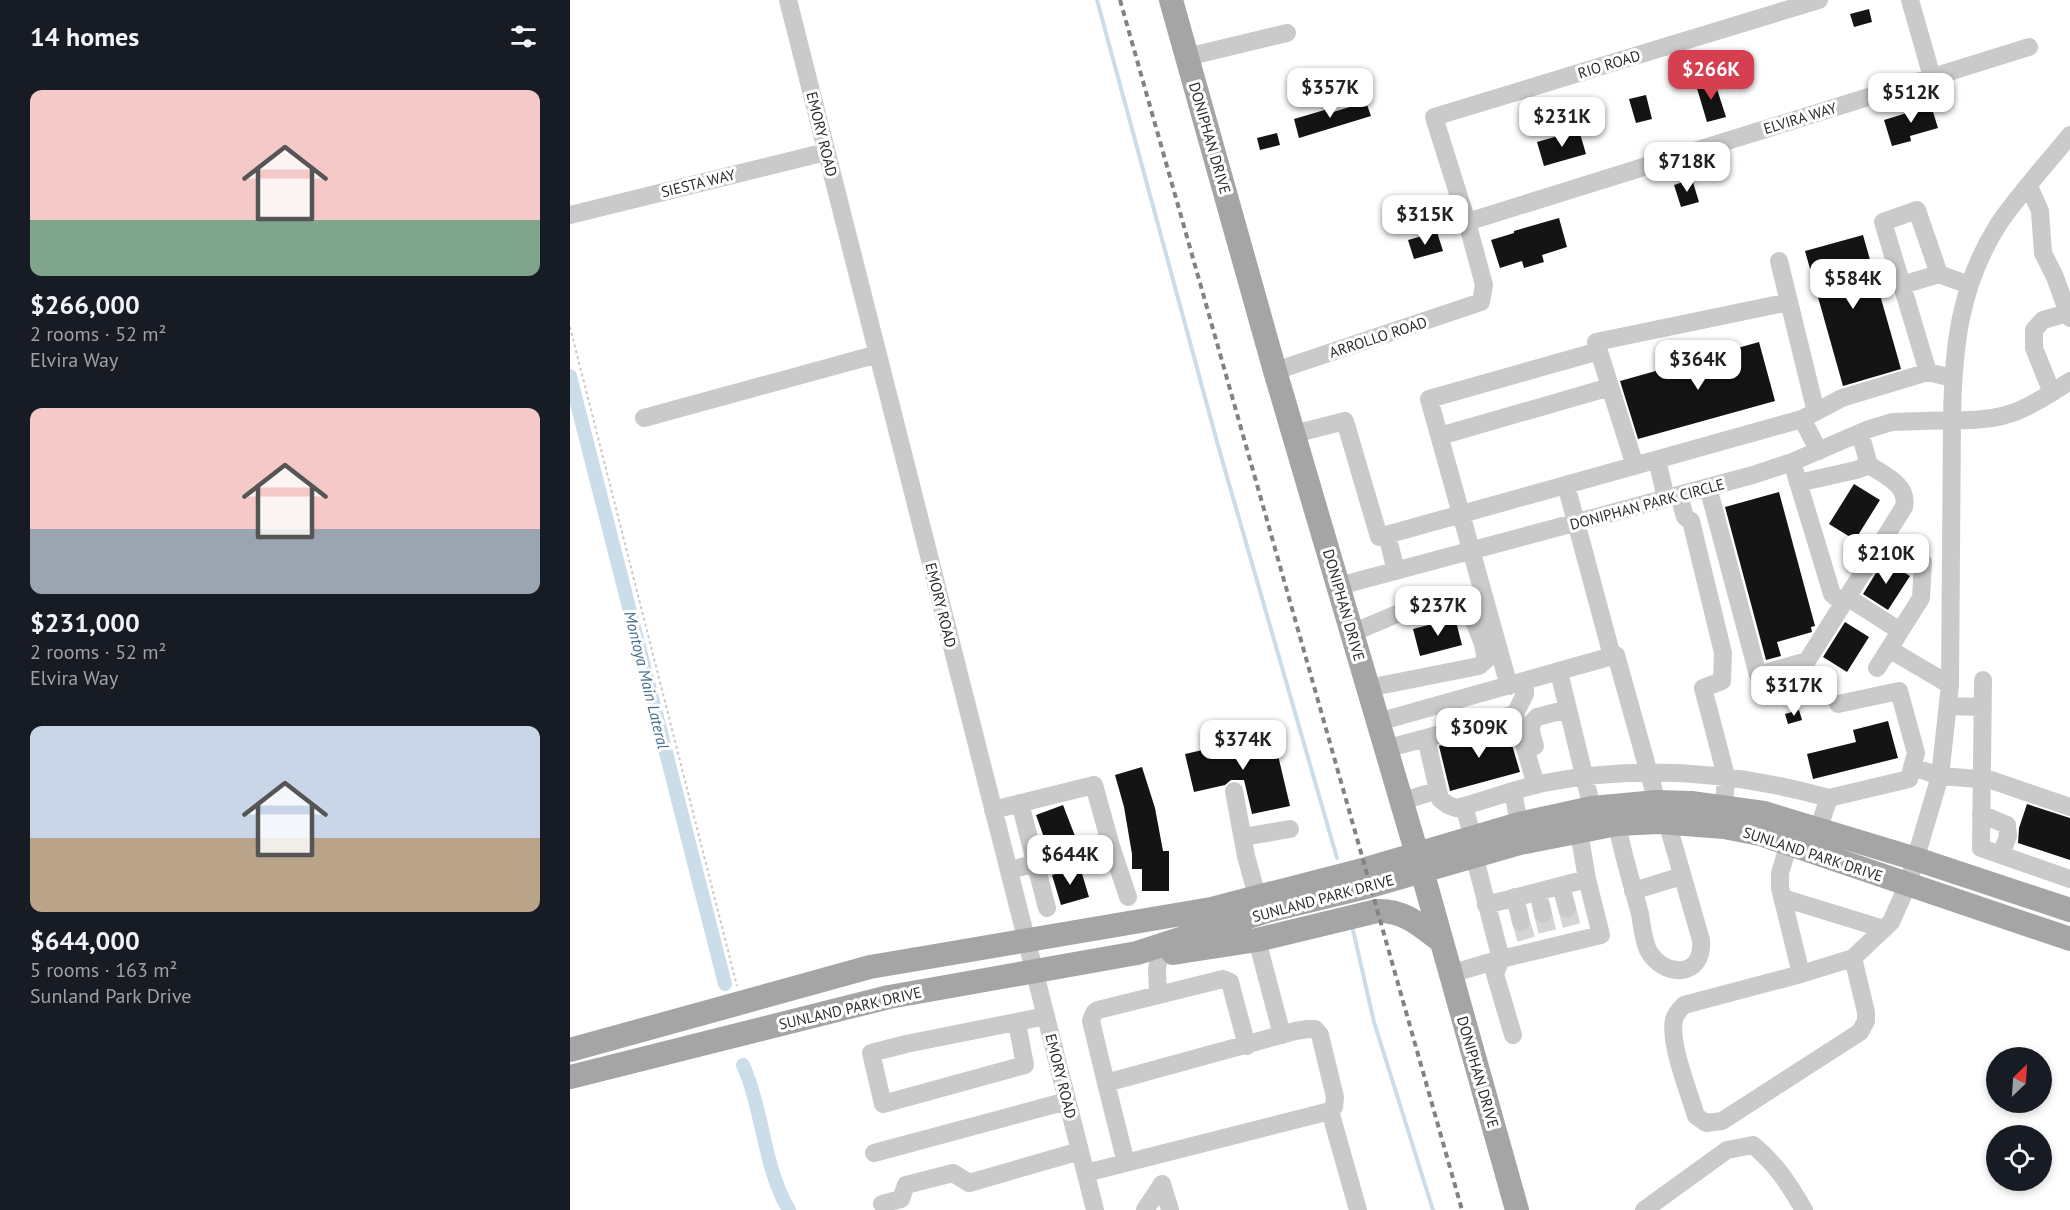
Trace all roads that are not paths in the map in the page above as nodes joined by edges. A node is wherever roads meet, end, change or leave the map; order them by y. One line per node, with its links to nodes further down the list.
1 (788, 0): 10 (street, EMORY ROAD)
2 (1819, 0): 13 (street, RIO ROAD)
3 (1910, 0): 8 (street)
4 (1173, 1): 7 (main road, DONIPHAN DRIVE)
5 (1287, 33): 7 (street)
6 (2029, 47): 8 (street, ELVIRA WAY)
7 (1187, 57): 22 (main road, DONIPHAN DRIVE)
8 (1932, 77): 13 (street, ELVIRA WAY)
9 (2070, 135): 11 (street)
10 (826, 152): 12 (street, SIESTA WAY); 21 (street, EMORY ROAD)
11 (2029, 186): 17 (street); 19 (street)
12 (570, 215)
13 (1467, 222): 22 (street, ARROLLO ROAD)
14 (1779, 261): 18 (street)
15 (1939, 274): 16 (street); 16 (street); 17 (street)
16 (1902, 285): 23 (street)
17 (1969, 285): 24 (street)
18 (1789, 302): 20 (street); 28 (street)
19 (2069, 315): 27 (street)
20 (1599, 351): 26 (street); 33 (street)
21 (878, 354): 29 (street); 97 (street, EMORY ROAD)
22 (1275, 371): 32 (main road, DONIPHAN DRIVE)
23 (1928, 372): 24 (street); 28 (street)
24 (1952, 378): 30 (street)
25 (2070, 381): 27 (street, DONIPHAN PARK CIRCLE)
26 (1610, 387): 33 (street); 38 (street)
27 (2052, 393): 30 (street, DONIPHAN PARK CIRCLE)
28 (1809, 416): 34 (street); 35 (street)
29 (644, 418)
30 (1952, 420): 31 (street, DONIPHAN PARK CIRCLE); 49 (street)
31 (1860, 432): 34 (street, DONIPHAN PARK CIRCLE); 37 (street)
32 (1294, 434): 45 (street); 51 (main road, DONIPHAN DRIVE)
33 (1440, 436): 43 (street)
34 (1819, 451): 36 (street, DONIPHAN PARK CIRCLE)
35 (1657, 460): 38 (street); 42 (street)
36 (1792, 462): 39 (street); 41 (street, DONIPHAN PARK CIRCLE)
37 (1869, 465): 39 (street); 46 (street)
38 (1635, 466): 40 (street)
39 (1798, 483): 53 (street)
40 (1566, 485): 43 (street); 44 (street)
41 (1708, 488): 42 (street, DONIPHAN PARK CIRCLE); 53 (street)
42 (1672, 497): 44 (street, DONIPHAN PARK CIRCLE); 82 (street)
43 (1461, 515): 45 (street); 47 (street)
44 (1575, 523): 47 (street, DONIPHAN PARK CIRCLE); 58 (street)
45 (1387, 535): 50 (street)
46 (1886, 536): 48 (street); 53 (street)
47 (1471, 551): 50 (street, DONIPHAN PARK CIRCLE); 52 (street)
48 (1923, 562): 49 (street); 55 (street)
49 (1951, 562): 65 (street)
50 (1396, 571): 51 (street, DONIPHAN PARK CIRCLE)
51 (1339, 586): 56 (main road, DONIPHAN DRIVE)
52 (1483, 593): 54 (street); 59 (street)
53 (1845, 600): 55 (street)
54 (1460, 602): 56 (street); 59 (street)
55 (1900, 631): 57 (street)
56 (1352, 633): 66 (main road, DONIPHAN DRIVE)
57 (1889, 649): 60 (street); 61 (street)
58 (1612, 656): 62 (street); 80 (street)
59 (1489, 661): 64 (street); 66 (street); 68 (street)
60 (1919, 666): 65 (street); 67 (street)
61 (1877, 668)
62 (1559, 672): 64 (street); 73 (street)
63 (1983, 680): 72 (street)
64 (1517, 683): 68 (street); 74 (street)
65 (1950, 685): 70 (street)
66 (1368, 688): 76 (main road, DONIPHAN DRIVE)
67 (1899, 691): 69 (street); 79 (street)
68 (1486, 692): 71 (street); 75 (street)
69 (1838, 704)
70 (1948, 706): 72 (street); 83 (street)
71 (1433, 707): 76 (street); 77 (street)
72 (1982, 707): 84 (street)
73 (1568, 709): 81 (street); 86 (street)
74 (1515, 714): 75 (street); 86 (street)
75 (1490, 720): 77 (street)
76 (1378, 722): 78 (main road, DONIPHAN DRIVE)
77 (1433, 736): 78 (street); 87 (street)
78 (1385, 748): 91 (main road, DONIPHAN DRIVE)
79 (1912, 767): 83 (street); 90 (street)
80 (1650, 772): 81 (street); 82 (street); 98 (street)
81 (1585, 776): 86 (street); 96 (street)
82 (1726, 776): 85 (street); 94 (street)
83 (1940, 776): 84 (street); 111 (street)
84 (1980, 779): 95 (street); 100 (street)
85 (1771, 783): 90 (street); 99 (street)
86 (1540, 784): 88 (street)
87 (1438, 790): 91 (street); 93 (street)
88 (1513, 790): 93 (street); 101 (street)
89 (1234, 791): 106 (street)
90 (1829, 798): 104 (street)
91 (1400, 802): 112 (main road, DONIPHAN DRIVE)
92 (1020, 803): 97 (street); 108 (street); 113 (street)
93 (1464, 806): 109 (street)
94 (1724, 807): 98 (main road, SUNLAND PARK DRIVE); 99 (main road, SUNLAND PARK DRIVE)
95 (2070, 807)
96 (1592, 808): 98 (main road, SUNLAND PARK DRIVE); 101 (main road, SUNLAND PARK DRIVE)
97 (993, 810): 114 (street, EMORY ROAD)
98 (1662, 812): 102 (main road, SUNLAND PARK DRIVE); 107 (main road, SUNLAND PARK DRIVE); 115 (street)
99 (1764, 813): 104 (main road, SUNLAND PARK DRIVE)
100 (1981, 814): 110 (street); 110 (street)
101 (1519, 824): 109 (main road, SUNLAND PARK DRIVE)
102 (1617, 824): 105 (main road, SUNLAND PARK DRIVE); 121 (street)
103 (1290, 829): 106 (street)
104 (1818, 830): 111 (main road, SUNLAND PARK DRIVE)
105 (1579, 832): 109 (main road, SUNLAND PARK DRIVE); 116 (street)
106 (1242, 837): 123 (street)
107 (1789, 843): 118 (main road, SUNLAND PARK DRIVE); 126 (street)
108 (1111, 846): 113 (street); 124 (street)
109 (1474, 847): 112 (main road, SUNLAND PARK DRIVE); 127 (street)
110 (2006, 857): 117 (street); 120 (street)
111 (1916, 859): 118 (street); 120 (main road, SUNLAND PARK DRIVE)
112 (1419, 862): 123 (main road, SUNLAND PARK DRIVE); 137 (main road, DONIPHAN DRIVE); 138 (main road, SUNLAND PARK DRIVE)
113 (1035, 864): 114 (street); 128 (street)
114 (1009, 870): 135 (street, EMORY ROAD)
115 (1682, 876): 121 (street); 121 (street)
116 (1587, 879): 119 (street); 140 (street)
117 (2070, 879)
118 (1908, 884): 133 (street); 134 (main road, SUNLAND PARK DRIVE)
119 (1561, 886): 122 (street); 129 (street)
120 (2002, 887): 130 (main road, SUNLAND PARK DRIVE)
121 (1633, 891)
122 (1538, 892): 125 (street); 131 (street)
123 (1257, 896): 135 (main road, SUNLAND PARK DRIVE)
124 (1128, 897)
125 (1515, 897): 127 (street); 132 (street)
126 (1783, 898): 133 (street); 143 (street)
127 (1486, 905): 140 (street)
128 (1047, 908)
129 (1567, 908)
130 (2070, 910)
131 (1543, 914)
132 (1521, 922)
133 (1884, 929): 139 (street)
134 (2070, 939)
135 (1028, 940): 141 (street, EMORY ROAD); 150 (main road, SUNLAND PARK DRIVE)
136 (1257, 940): 137 (main road); 138 (main road); 147 (street)
137 (1442, 942): 142 (main road, DONIPHAN DRIVE)
138 (1153, 951): 141 (main road, SUNLAND PARK DRIVE); 144 (street)
139 (1853, 958): 143 (street); 143 (street)
140 (1501, 959): 142 (street); 148 (street)
141 (1035, 971): 145 (street, EMORY ROAD); 153 (main road, SUNLAND PARK DRIVE)
142 (1450, 974): 168 (main road, DONIPHAN DRIVE)
143 (1802, 974)
144 (1158, 994): 149 (street); 154 (street)
145 (1046, 1016): 146 (street); 152 (street, EMORY ROAD)
146 (1017, 1023): 151 (street); 151 (street)
147 (1282, 1035): 149 (street); 156 (street)
148 (1513, 1035)
149 (1247, 1046): 154 (street)
150 (570, 1050)
151 (1026, 1065): 152 (street)
152 (1059, 1065): 155 (street, EMORY ROAD)
153 (570, 1077)
154 (1106, 1083): 160 (street)
155 (1068, 1101): 157 (street, EMORY ROAD); 158 (street)
156 (1330, 1111): 159 (street); 167 (street)
157 (1080, 1151): 161 (street, EMORY ROAD); 163 (street)
158 (874, 1153)
159 (1155, 1156): 160 (street); 162 (street)
160 (1126, 1163): 161 (street)
161 (1086, 1173): 164 (street, EMORY ROAD)
162 (1162, 1184): 165 (street); 166 (street)
163 (882, 1204)
164 (1095, 1210)
165 (1145, 1210)
166 (1170, 1210)
167 (1358, 1210)
168 (1516, 1210)
169 (1644, 1210): 170 (street)
170 (1804, 1210)

